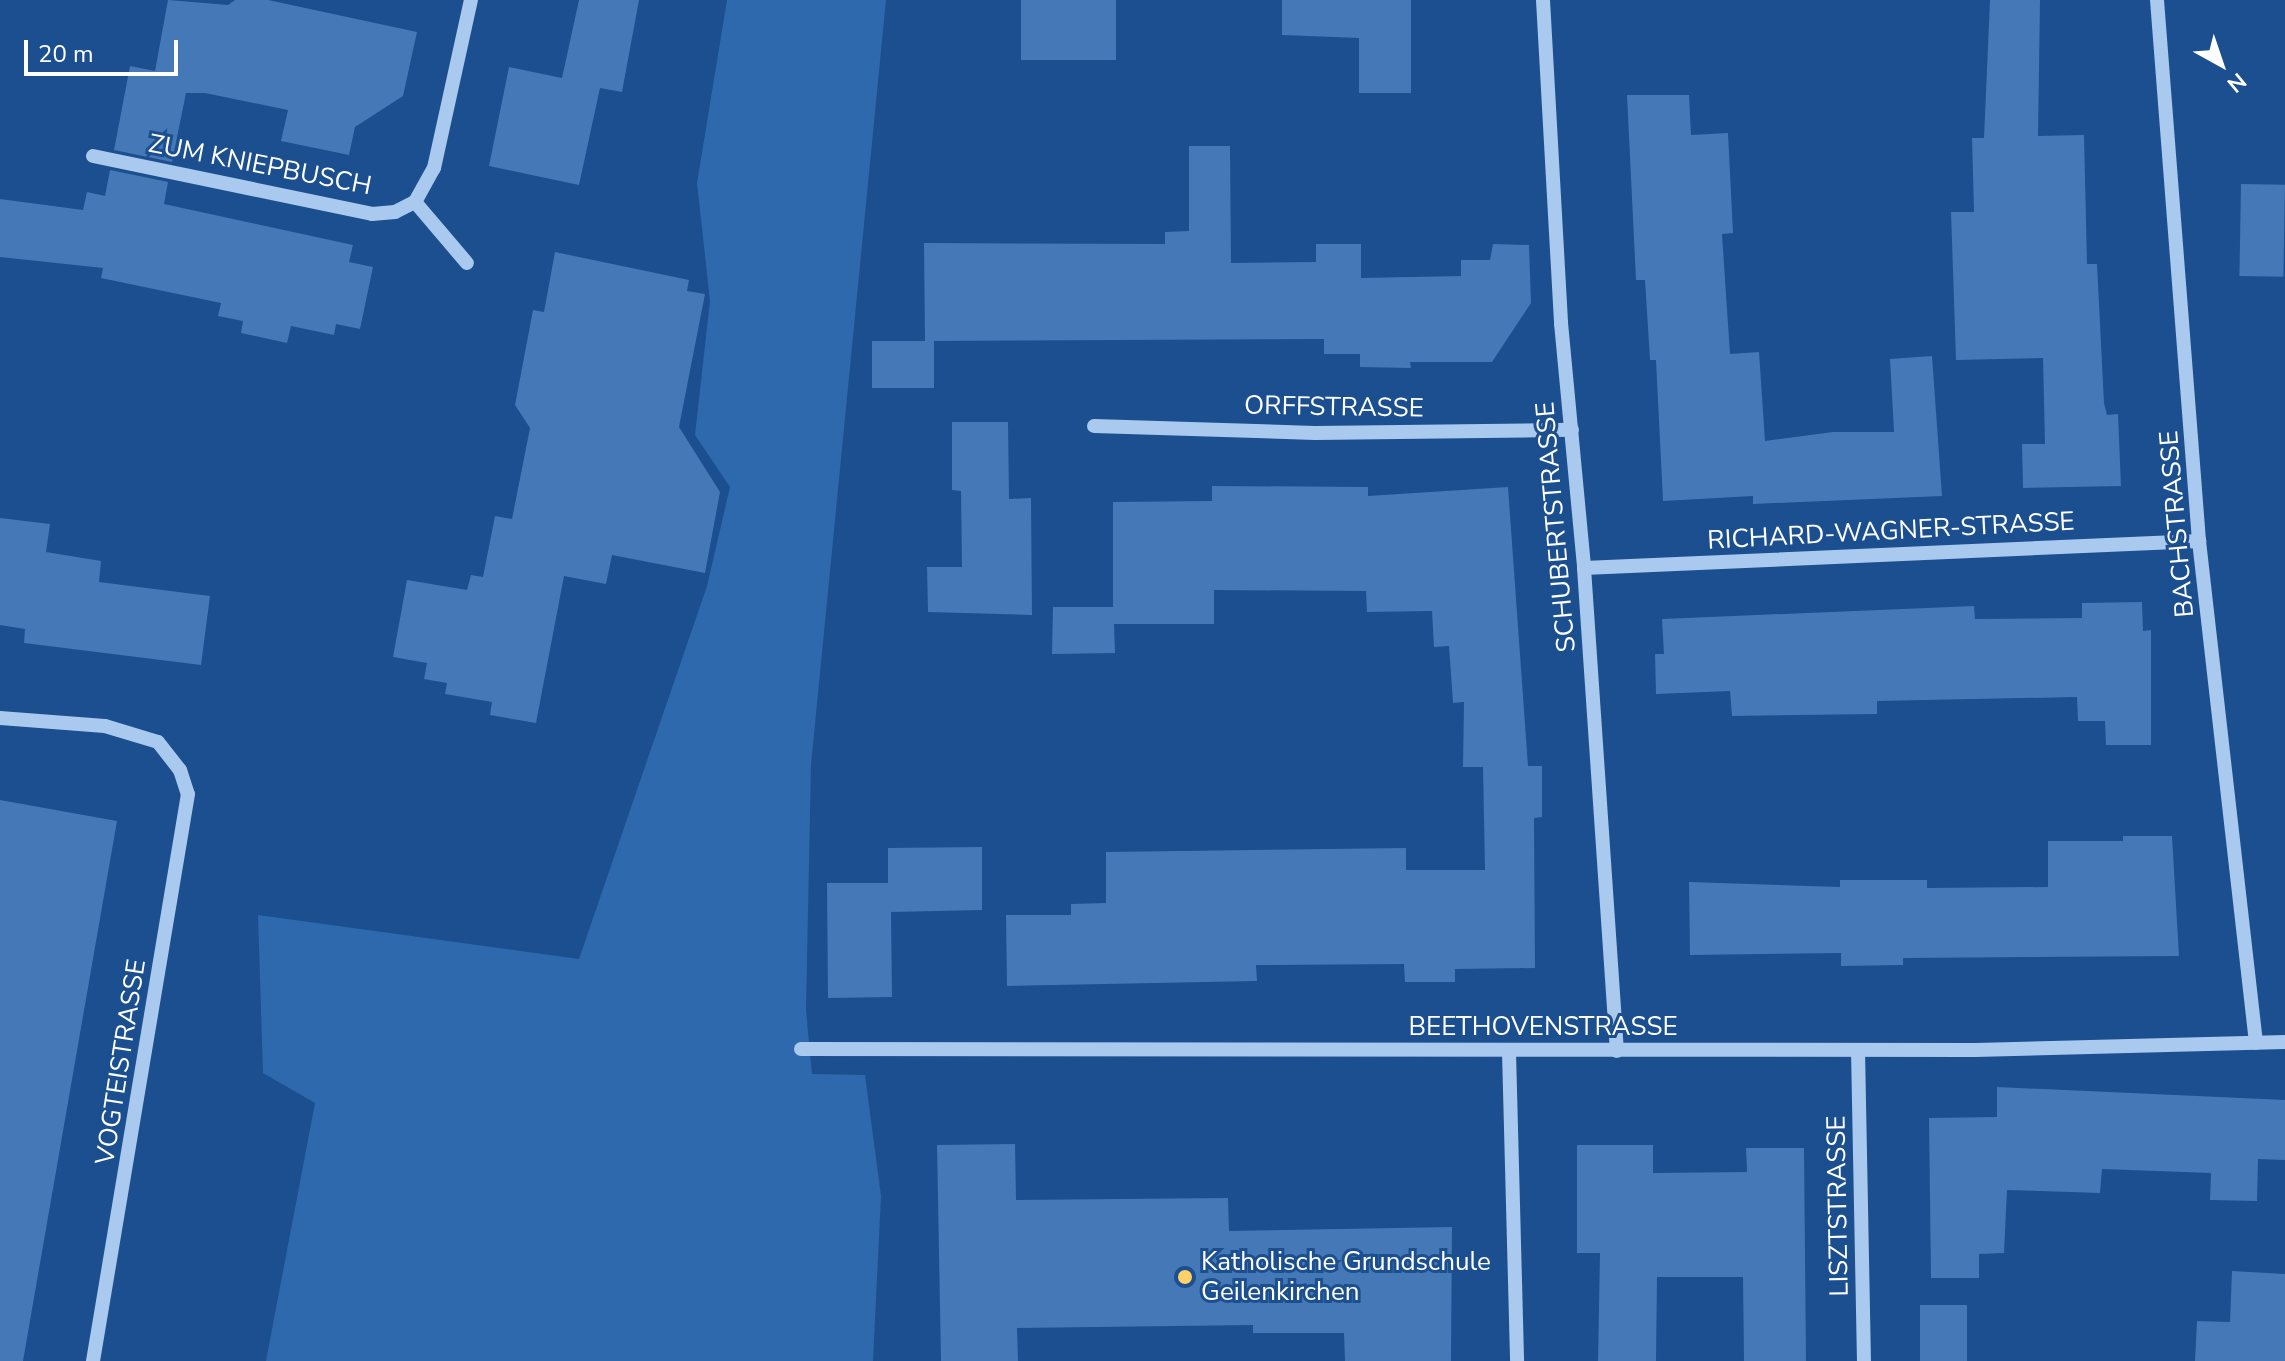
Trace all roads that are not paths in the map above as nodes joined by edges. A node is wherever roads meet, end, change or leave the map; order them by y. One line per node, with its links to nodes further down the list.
1 (471, 0): 5 (street)
2 (1543, 0): 8 (street, SCHUBERTSTRASSE)
3 (2157, 0): 9 (street, BACHSTRASSE)
4 (93, 156): 5 (street, ZUM KNIEPBUSCH)
5 (415, 202): 6 (street)
6 (467, 263)
7 (1094, 426): 8 (street, ORFFSTRASSE)
8 (1572, 430): 10 (street, SCHUBERTSTRASSE)
9 (2199, 541): 10 (street, RICHARD-WAGNER-STRASSE); 13 (street, BACHSTRASSE)
10 (1584, 568): 16 (street, SCHUBERTSTRASSE)
11 (0, 718): 18 (street, VOGTEISTRASSE)
12 (2285, 1042): 13 (street, BEETHOVENSTRASSE)
13 (2256, 1043): 15 (street, BEETHOVENSTRASSE)
14 (801, 1049): 17 (street, BEETHOVENSTRASSE)
15 (1858, 1050): 16 (street, BEETHOVENSTRASSE); 20 (street, LISZTSTRASSE)
16 (1617, 1051): 17 (street, BEETHOVENSTRASSE)
17 (1509, 1052): 19 (street)
18 (93, 1361)
19 (1517, 1361)
20 (1864, 1361)

